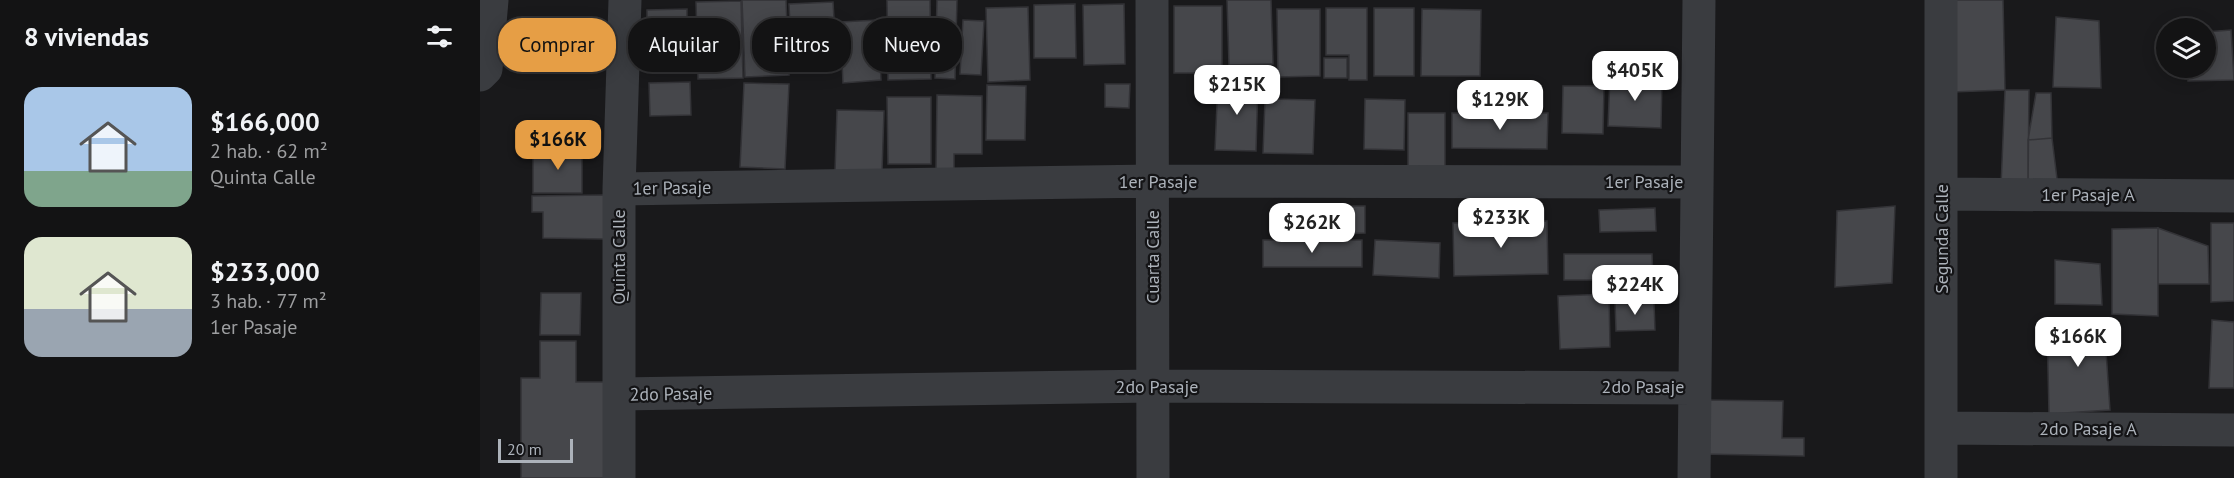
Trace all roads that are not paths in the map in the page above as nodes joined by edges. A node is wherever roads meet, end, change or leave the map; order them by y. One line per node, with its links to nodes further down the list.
1 (492, 0): 6 (street)
2 (625, 0): 9 (street, Quinta Calle)
3 (1152, 0): 7 (street, Cuarta Calle)
4 (1699, 0): 8 (street)
5 (1941, 0): 10 (street, Segunda Calle)
6 (480, 75)
7 (1152, 181): 8 (street, 1er Pasaje); 9 (street, 1er Pasaje); 12 (street, Cuarta Calle)
8 (1697, 182): 13 (street)
9 (619, 189): 14 (street, Quinta Calle)
10 (1942, 194): 11 (street, 1er Pasaje A); 15 (street, Segunda Calle)
11 (2234, 196)
12 (1153, 386): 13 (street, 2do Pasaje); 14 (street, 2do Pasaje); 18 (street, Cuarta Calle)
13 (1695, 388): 19 (street)
14 (620, 394): 17 (street, Quinta Calle)
15 (1941, 428): 16 (street, 2do Pasaje A); 20 (street, Segunda Calle)
16 (2234, 430)
17 (619, 478)
18 (1153, 478)
19 (1694, 478)
20 (1941, 478)

